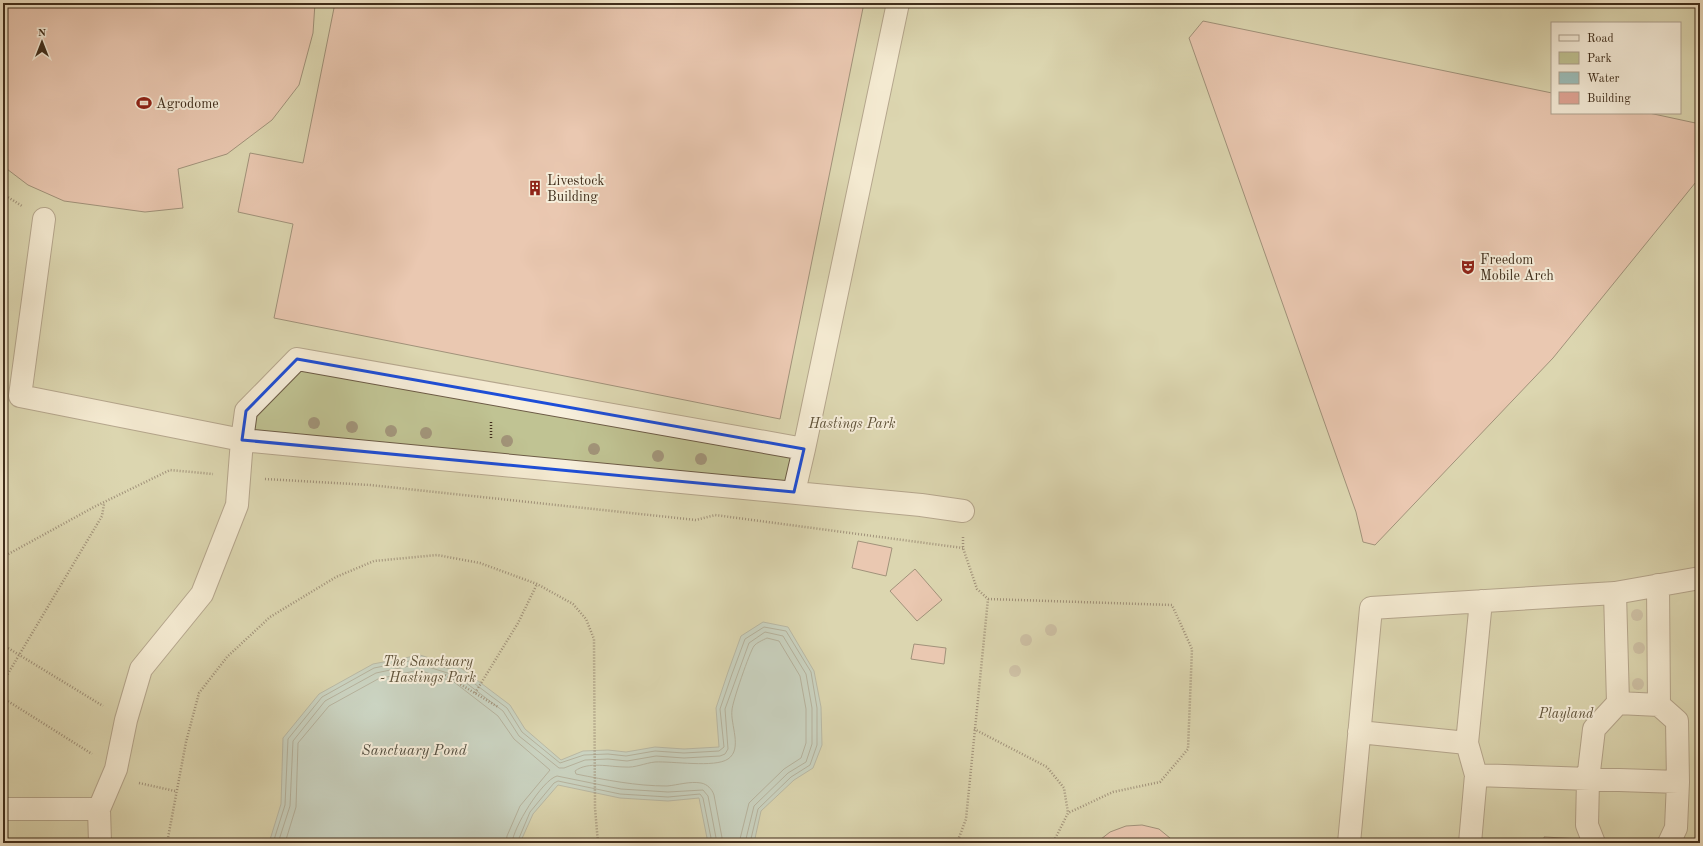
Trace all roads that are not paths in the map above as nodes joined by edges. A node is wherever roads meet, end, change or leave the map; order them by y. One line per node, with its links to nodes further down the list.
1 (898, 3): 5 (street)
2 (44, 219): 3 (street)
3 (12, 396): 4 (street)
4 (242, 440): 5 (street); 6 (street); 20 (street)
5 (804, 449): 6 (street)
6 (794, 492): 7 (street)
7 (963, 511)
8 (1700, 578): 9 (street)
9 (1658, 585): 10 (street); 13 (street)
10 (1615, 593): 11 (street); 12 (street)
11 (1481, 601): 14 (street); 15 (street)
12 (1618, 703): 13 (street); 17 (street)
13 (1659, 705): 18 (street)
14 (1359, 732): 15 (street); 22 (street)
15 (1467, 743): 16 (street)
16 (1476, 775): 17 (street); 23 (street)
17 (1588, 780): 18 (street); 24 (street)
18 (1678, 782): 25 (street)
19 (3, 808): 20 (street)
20 (99, 808): 21 (street)
21 (100, 843)
22 (1349, 843)
23 (1470, 843)
24 (1594, 843)
25 (1669, 843)

